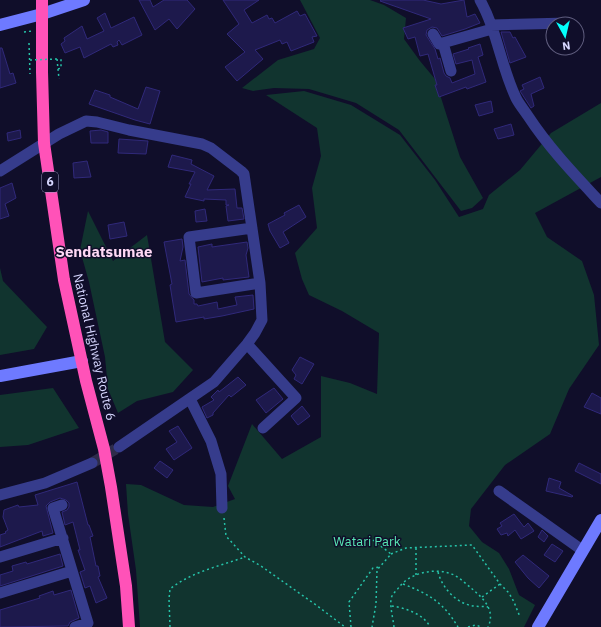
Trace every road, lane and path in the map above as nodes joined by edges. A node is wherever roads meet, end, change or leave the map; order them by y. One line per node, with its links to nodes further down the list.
1 (42, 0): 4 (highway, National Highway Route 6 / 6)
2 (84, 0): 4 (street)
3 (480, 0): 7 (street)
4 (42, 14): 6 (street); 17 (highway, National Highway Route 6 / 6)
5 (545, 24): 7 (street)
6 (0, 25)
7 (492, 27): 10 (street); 19 (street)
8 (433, 34): 10 (street)
9 (29, 43): 12 (path)
10 (442, 43): 14 (street)
11 (60, 59): 13 (path)
12 (30, 60): 13 (path, bridge); 15 (path)
13 (58, 69): 16 (path)
14 (451, 71)
15 (30, 76)
16 (59, 79)
17 (44, 143): 18 (street); 20 (street); 23 (highway, National Highway Route 6 / 6)
18 (0, 171)
19 (601, 202)
20 (252, 228): 21 (street); 21 (street)
21 (260, 283): 22 (street)
22 (247, 344): 25 (street); 26 (street)
23 (82, 361): 24 (street); 53 (highway, National Highway Route 6 / 6)
24 (0, 376)
25 (190, 399): 27 (street); 32 (street)
26 (263, 428)
27 (119, 447)
28 (92, 463): 30 (street)
29 (499, 491): 37 (street)
30 (0, 495)
31 (62, 505): 34 (street)
32 (222, 508): 40 (path)
33 (601, 520): 37 (street)
34 (63, 538): 39 (street); 42 (street)
35 (353, 540): 38 (path)
36 (416, 547): 38 (path); 44 (path); 46 (path)
37 (582, 550): 64 (street)
38 (391, 554): 41 (path)
39 (0, 557)
40 (245, 557): 54 (path); 55 (path)
41 (380, 567): 56 (path); 57 (path)
42 (72, 571): 47 (street); 52 (street)
43 (438, 572): 44 (path); 48 (path); 50 (path)
44 (416, 575): 45 (path)
45 (402, 584): 49 (path); 60 (path)
46 (500, 584): 48 (path); 51 (path)
47 (0, 593)
48 (482, 597): 50 (path)
49 (392, 606): 58 (path); 59 (path)
50 (488, 606): 63 (path)
51 (520, 617)
52 (75, 627)
53 (129, 627)
54 (170, 627)
55 (345, 627)
56 (350, 627)
57 (372, 627)
58 (394, 627)
59 (430, 627)
60 (458, 627)
61 (468, 627): 62 (path)
62 (481, 627)
63 (488, 627)
64 (538, 627)

